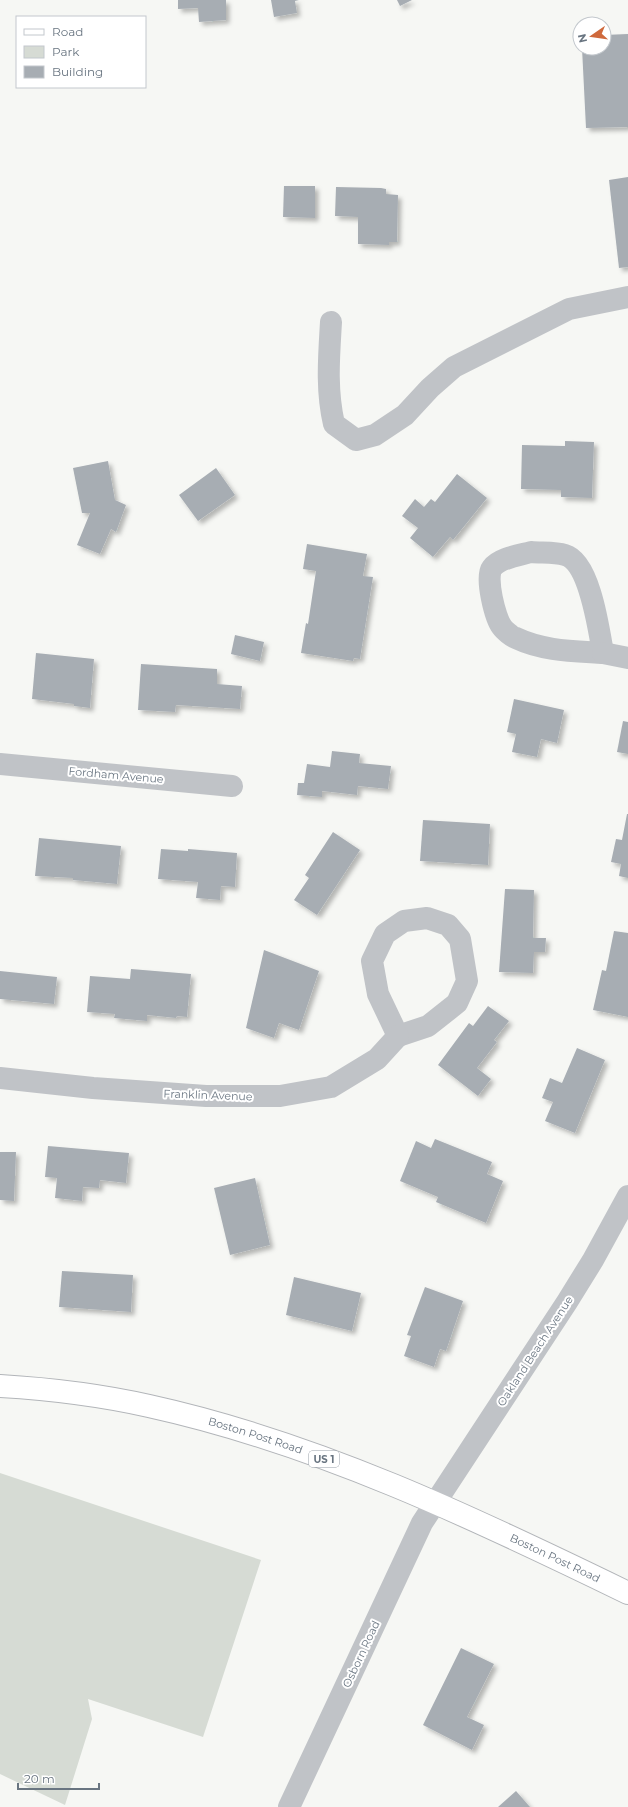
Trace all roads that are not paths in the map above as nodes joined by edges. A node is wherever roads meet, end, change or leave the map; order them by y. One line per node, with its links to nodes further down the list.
1 (628, 297): 2 (street)
2 (331, 322)
3 (603, 653): 3 (street); 4 (street)
4 (628, 658)
5 (0, 764): 6 (street, Fordham Avenue)
6 (232, 786)
7 (398, 1036): 7 (street, Franklin Avenue); 8 (street, Franklin Avenue)
8 (0, 1078)
9 (628, 1196): 11 (street, Oakland Beach Avenue)
10 (0, 1386): 11 (main road, Boston Post Road / US 1)
11 (435, 1502): 12 (main road, Boston Post Road / US 1); 13 (street, Osborn Road)
12 (628, 1593)
13 (289, 1807)

